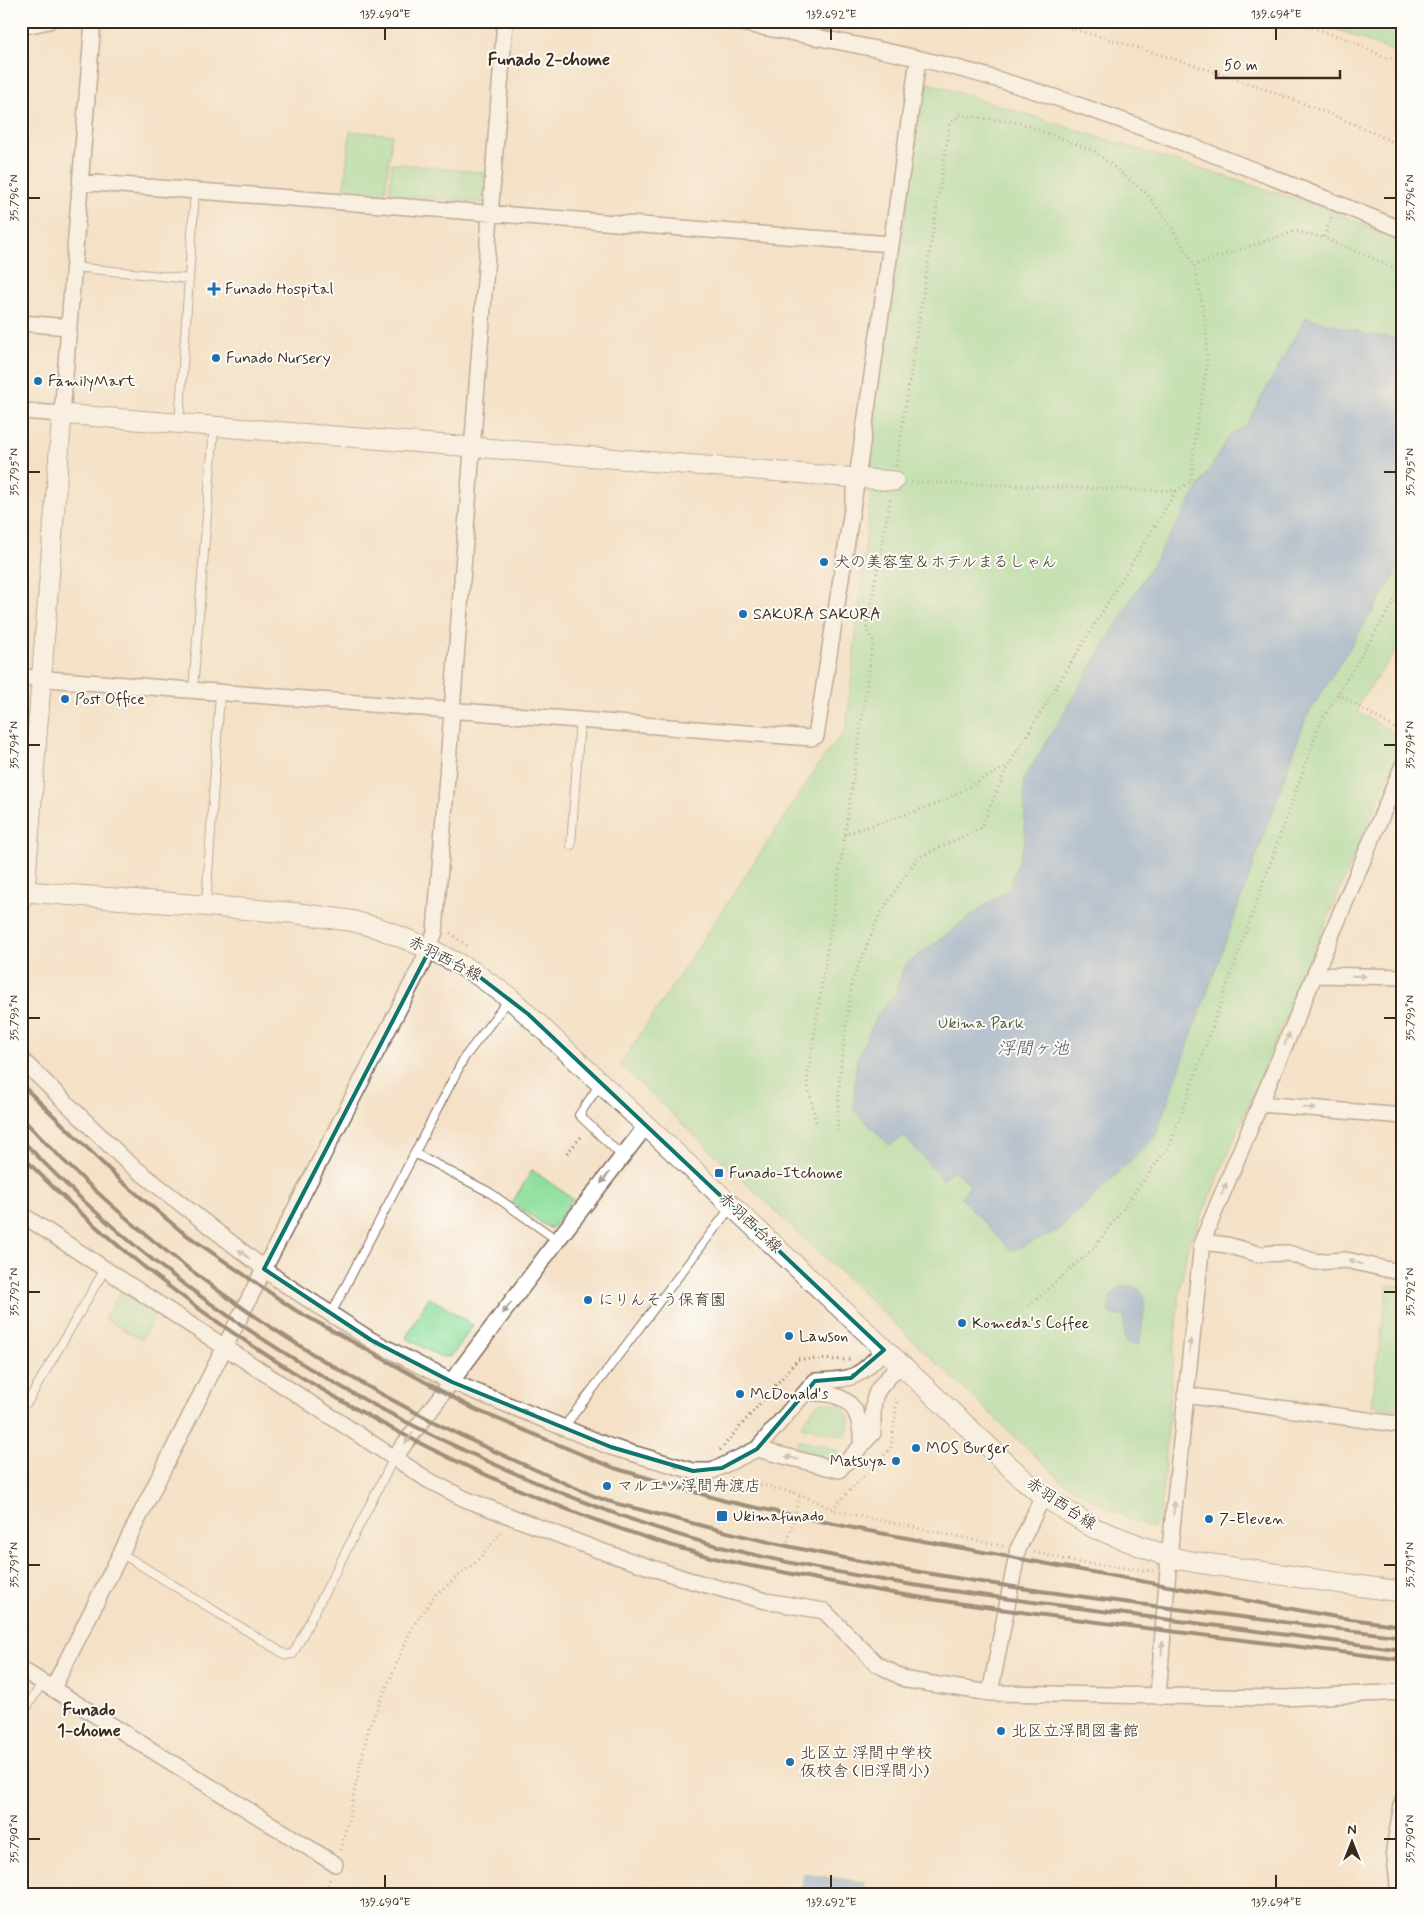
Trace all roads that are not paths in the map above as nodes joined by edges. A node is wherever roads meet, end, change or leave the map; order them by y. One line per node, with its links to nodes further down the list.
1 (49, 21): 5 (street)
2 (93, 21): 7 (street)
3 (505, 21): 9 (street)
4 (730, 21): 6 (street)
5 (21, 27)
6 (918, 60): 10 (street); 11 (street)
7 (80, 182): 8 (street); 12 (street)
8 (195, 191): 9 (street); 13 (lane)
9 (491, 213): 11 (street); 20 (street)
10 (1403, 230)
11 (891, 244): 21 (street)
12 (74, 267): 13 (lane); 15 (street)
13 (188, 279): 18 (lane)
14 (21, 323): 15 (street)
15 (69, 327): 17 (street)
16 (21, 411): 17 (street)
17 (62, 414): 18 (street); 24 (street)
18 (179, 424): 19 (street)
19 (214, 426): 20 (street); 25 (lane)
20 (474, 448): 21 (street); 27 (street)
21 (857, 478): 22 (street); 28 (street)
22 (894, 482)
23 (21, 677): 24 (street)
24 (41, 678): 25 (street); 31 (street)
25 (193, 690): 26 (street)
26 (220, 692): 27 (street); 32 (lane)
27 (452, 711): 28 (street); 33 (street)
28 (580, 720): 30 (lane)
29 (1403, 765): 34 (street)
30 (571, 845)
31 (22, 895): 32 (main road, 赤羽西台線)
32 (206, 907): 33 (main road, 赤羽西台線)
33 (430, 949): 36 (main road, 赤羽西台線); 49 (street)
34 (1315, 975): 35 (street, one-way to 35); 39 (street, one-way to 34)
35 (1403, 977)
36 (510, 998): 38 (main road, 赤羽西台線); 42 (lane)
37 (21, 1059): 49 (street, one-way to 37)
38 (601, 1084): 41 (main road, 赤羽西台線); 43 (lane)
39 (1260, 1104): 40 (street, one-way to 40); 47 (street, one-way to 39)
40 (1403, 1116)
41 (646, 1126): 43 (street); 44 (main road, 赤羽西台線)
42 (416, 1154): 46 (lane); 51 (lane)
43 (622, 1156): 46 (street, one-way to 46)
44 (732, 1206): 53 (main road, 赤羽西台線); 60 (lane)
45 (21, 1214): 48 (street)
46 (557, 1240): 55 (street, one-way to 55)
47 (1202, 1242): 50 (street, one-way to 47); 57 (street, one-way to 47)
48 (105, 1269): 52 (street); 58 (lane)
49 (264, 1269): 51 (street); 52 (street)
50 (1403, 1274)
51 (331, 1314): 55 (street, one-way to 51)
52 (226, 1347): 63 (street); 65 (street)
53 (884, 1350): 54 (main road, 赤羽西台線); 56 (street, one-way to 53)
54 (900, 1365): 61 (street); 64 (main road, 赤羽西台線)
55 (452, 1382): 60 (street, one-way to 55); 63 (street, one-way to 63)
56 (805, 1393): 61 (street); 62 (street)
57 (1185, 1395): 59 (street); 66 (street, one-way to 57)
58 (27, 1403)
59 (1403, 1425)
60 (564, 1427): 62 (street, one-way to 60)
61 (861, 1446): 62 (street, one-way to 62)
62 (757, 1449)
63 (394, 1458): 65 (lane); 71 (street)
64 (1044, 1496): 66 (main road, 赤羽西台線); 71 (street)
65 (121, 1553): 69 (street)
66 (1165, 1565): 67 (main road, 赤羽西台線); 72 (street, one-way to 66)
67 (1403, 1592)
68 (21, 1669): 69 (street)
69 (48, 1685): 73 (lane); 75 (street)
70 (1403, 1692): 72 (street)
71 (990, 1693): 72 (street)
72 (1158, 1696)
73 (21, 1716)
74 (1403, 1800): 76 (street)
75 (335, 1864)
76 (1400, 1894)

